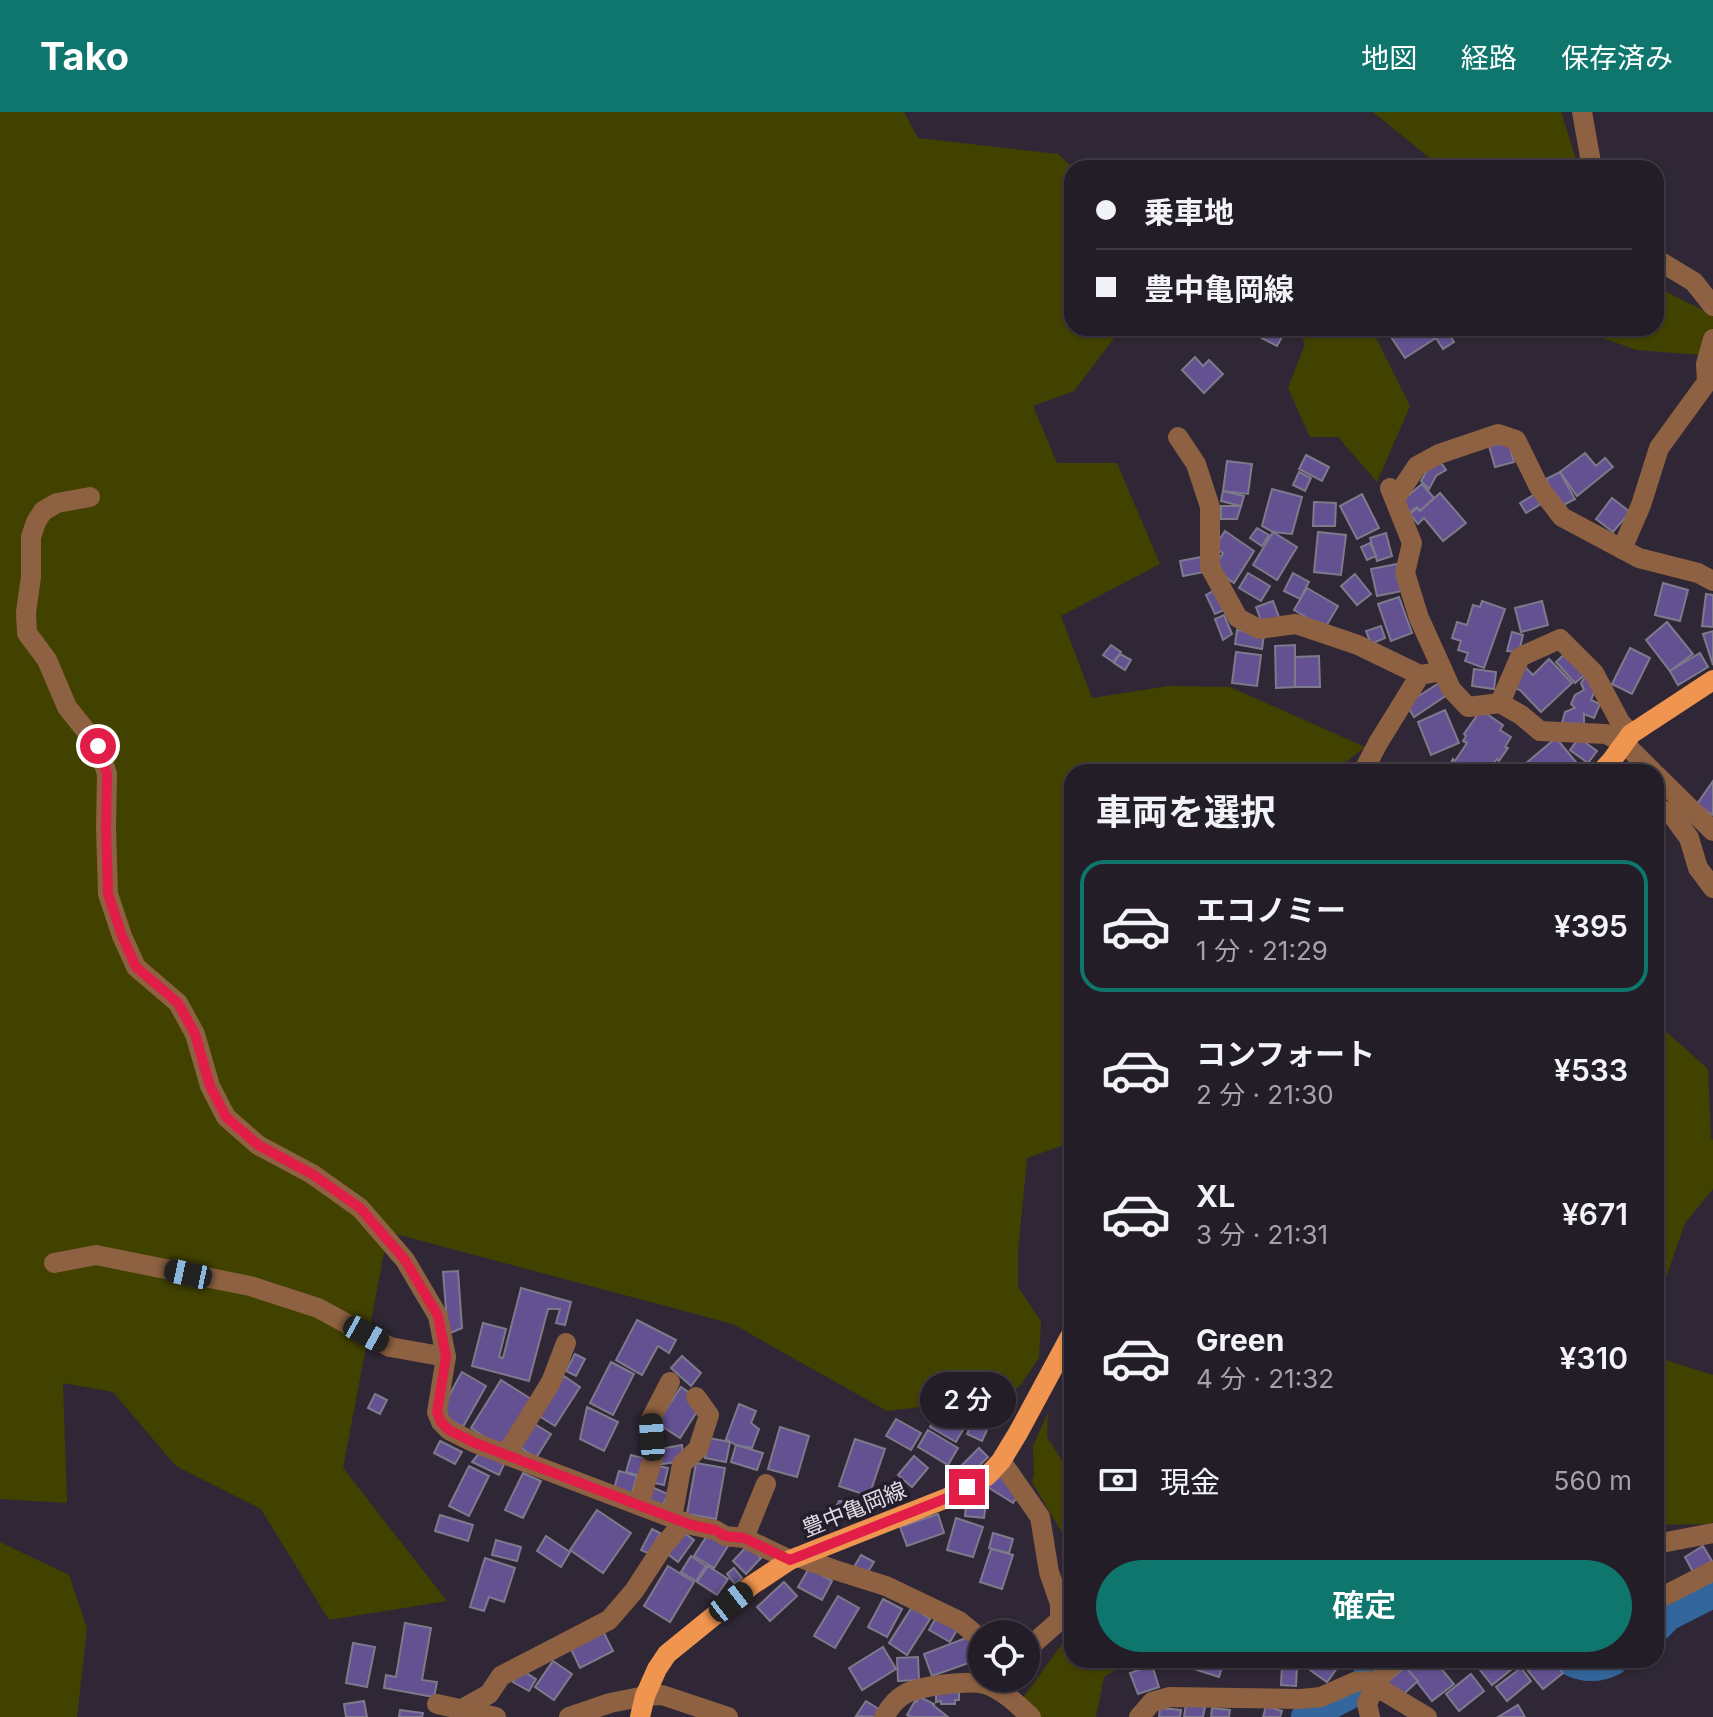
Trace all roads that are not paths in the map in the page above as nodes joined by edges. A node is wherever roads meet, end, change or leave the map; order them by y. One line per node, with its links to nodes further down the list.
1 (1582, 112): 2 (street)
2 (1591, 160)
3 (1664, 264): 4 (street)
4 (1713, 306)
5 (1713, 339): 8 (street)
6 (1178, 437): 11 (street)
7 (90, 497): 25 (street)
8 (1622, 549): 9 (street); 10 (street)
9 (1713, 581)
10 (1443, 671): 11 (street); 13 (street)
11 (1420, 675): 15 (street)
12 (1713, 680): 14 (main road)
13 (1500, 703): 14 (street); 14 (street)
14 (1627, 739): 16 (main road); 17 (street)
15 (1367, 764)
16 (1608, 764)
17 (1648, 764)
18 (1664, 782): 20 (street)
19 (1664, 811): 21 (street)
20 (1713, 831)
21 (1713, 888)
22 (54, 1263): 25 (street)
23 (566, 1343): 28 (street)
24 (1064, 1347): 29 (main road, 豊中亀岡線)
25 (446, 1357): 28 (street)
26 (670, 1382): 31 (street)
27 (696, 1397): 32 (street)
28 (506, 1455): 31 (street)
29 (1001, 1461): 36 (main road, 豊中亀岡線); 40 (street)
30 (766, 1484): 34 (street)
31 (639, 1505): 32 (street)
32 (678, 1520): 34 (street); 46 (street)
33 (1713, 1533): 35 (street)
34 (744, 1538): 36 (street)
35 (1664, 1542)
36 (794, 1559): 39 (street); 45 (main road, 豊中亀岡線)
37 (1713, 1571): 38 (street)
38 (1664, 1596)
39 (968, 1628)
40 (1040, 1638)
41 (1389, 1668): 43 (street)
42 (968, 1682): 47 (street)
43 (1376, 1686): 53 (street); 54 (street); 55 (street)
44 (1003, 1692): 52 (street)
45 (645, 1696): 49 (street); 50 (main road, 豊中亀岡線); 51 (street)
46 (451, 1709): 48 (street)
47 (891, 1713)
48 (496, 1717)
49 (569, 1717)
50 (640, 1717)
51 (728, 1717)
52 (1031, 1717)
53 (1139, 1717)
54 (1370, 1717)
55 (1427, 1717)

